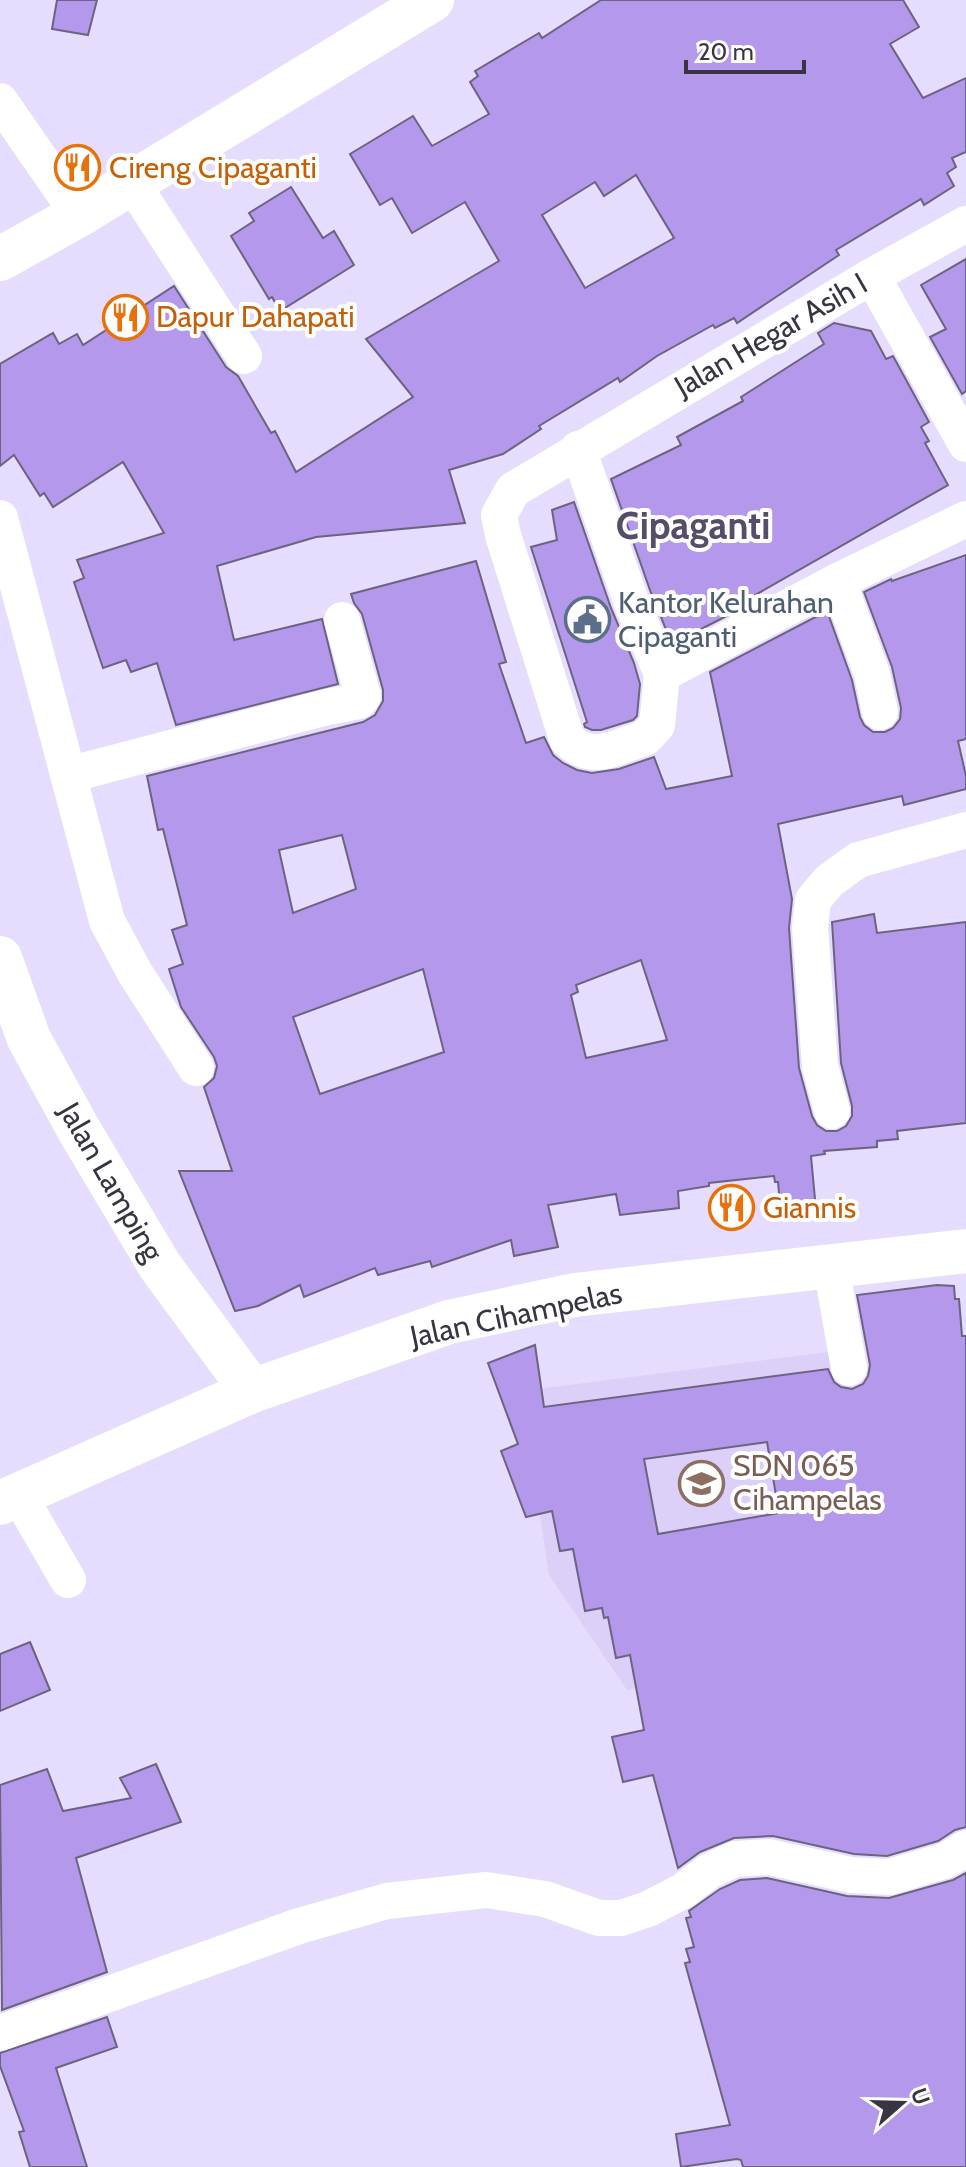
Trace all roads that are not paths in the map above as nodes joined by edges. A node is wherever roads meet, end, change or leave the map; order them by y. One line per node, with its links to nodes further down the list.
1 (432, 0): 3 (main road)
2 (0, 101): 4 (street)
3 (132, 183): 4 (main road); 8 (street)
4 (79, 215): 6 (main road)
5 (966, 224): 7 (street, Jalan Hegar Asih I)
6 (0, 259)
7 (872, 276): 9 (street); 10 (street, Jalan Hegar Asih I)
8 (244, 356)
9 (966, 444)
10 (578, 449): 15 (street); 15 (street, Jalan Hegar Asih I)
11 (0, 518): 17 (street)
12 (966, 519): 13 (street)
13 (838, 581): 15 (street); 16 (street)
14 (342, 620): 17 (street)
15 (662, 674)
16 (880, 712)
17 (68, 775): 20 (street)
18 (966, 830): 21 (street)
19 (0, 958): 25 (main road, Jalan Lamping)
20 (196, 1068)
21 (832, 1111)
22 (966, 1251): 23 (main road, Jalan Cihampelas)
23 (831, 1266): 24 (street); 25 (main road, Jalan Cihampelas)
24 (849, 1368)
25 (252, 1391): 26 (main road, Jalan Cihampelas)
26 (9, 1498): 27 (street)
27 (68, 1580)
28 (966, 1848): 29 (street)
29 (0, 2033)

